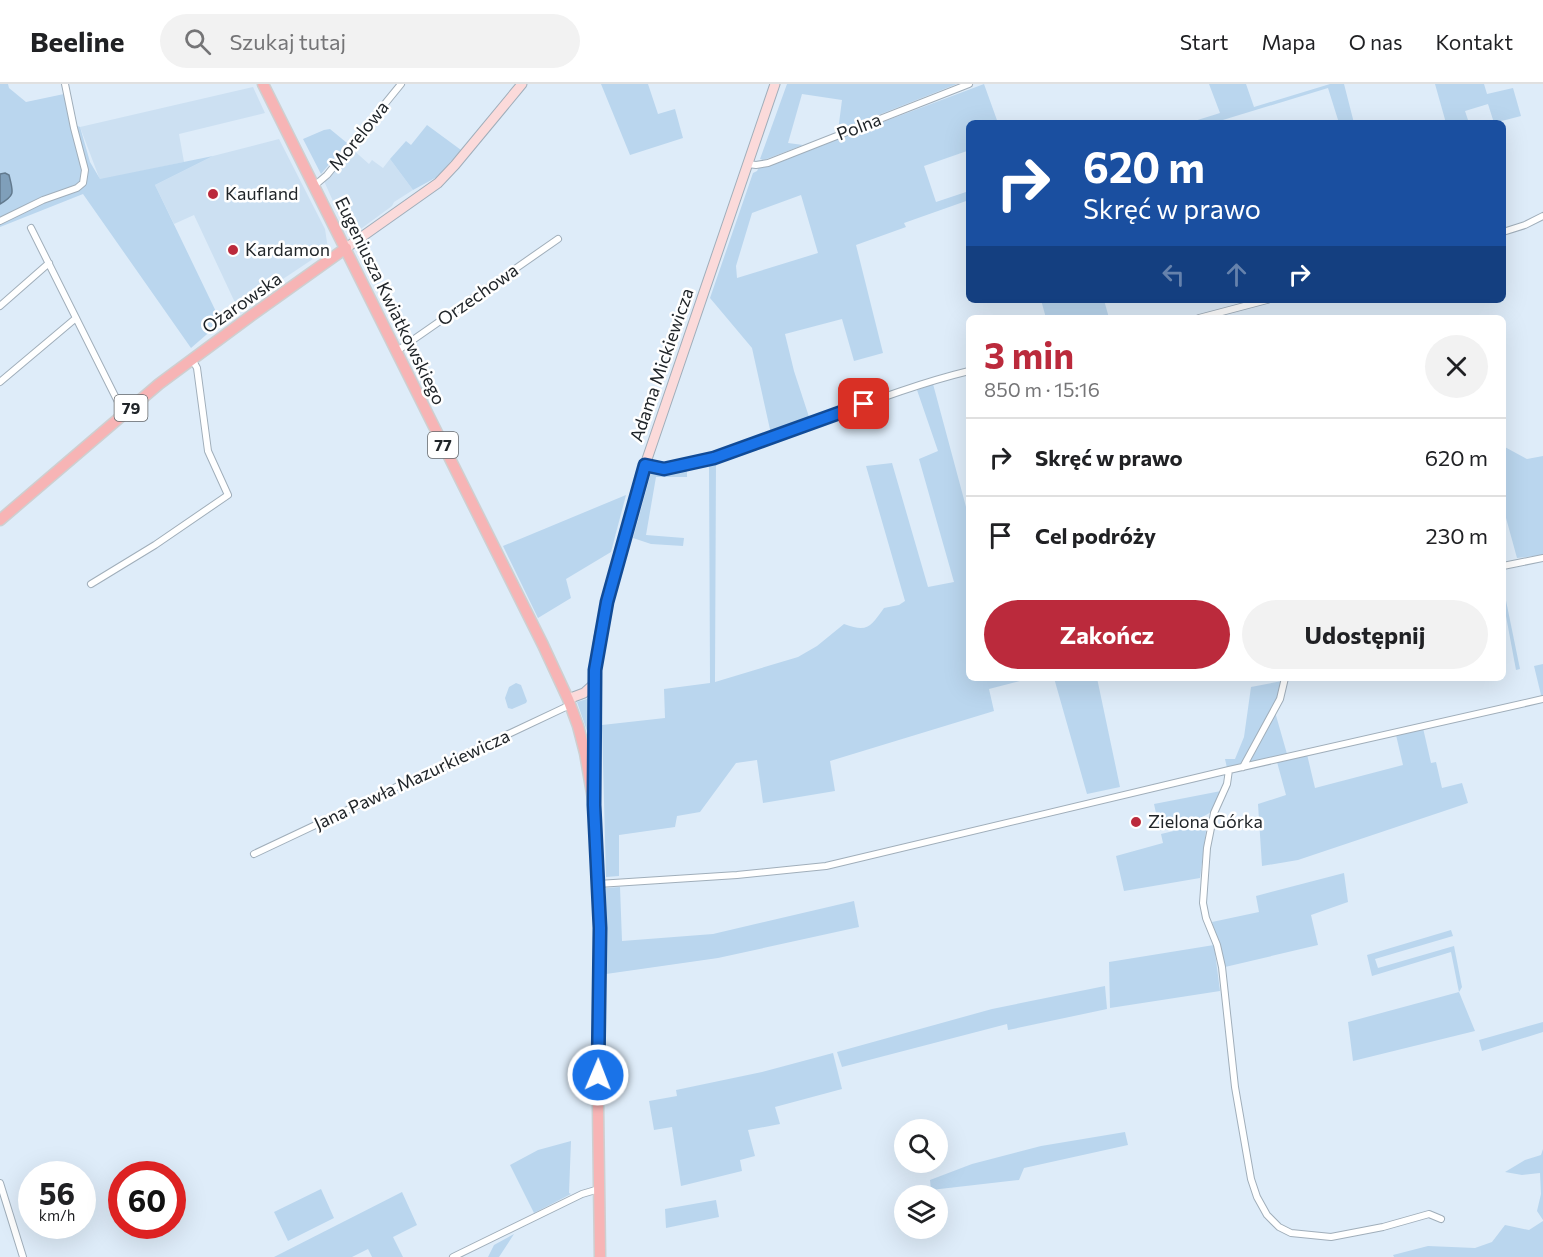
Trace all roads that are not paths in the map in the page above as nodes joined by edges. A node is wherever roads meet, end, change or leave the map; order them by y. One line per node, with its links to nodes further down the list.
1 (65, 84): 10 (street)
2 (263, 84): 8 (main road, Eugeniusza Kwiatkowskiego / 77)
3 (401, 84): 8 (street, Morelowa)
4 (522, 84): 14 (street, Ożarowska)
5 (775, 84): 7 (street, Adama Mickiewicza)
6 (969, 84): 7 (street, Polna)
7 (748, 164): 25 (street, Adama Mickiewicza)
8 (315, 186): 14 (main road, Eugeniusza Kwiatkowskiego / 77)
9 (1543, 216): 12 (street)
10 (0, 221)
11 (31, 228): 15 (street)
12 (1506, 231)
13 (558, 239): 20 (street, Orzechowa)
14 (346, 249): 20 (main road, Eugeniusza Kwiatkowskiego / 77); 21 (main road, Ożarowska / 79)
15 (49, 263): 17 (street); 19 (street)
16 (1256, 303): 18 (street)
17 (0, 306)
18 (1211, 315)
19 (76, 318): 23 (street); 24 (street)
20 (397, 351): 33 (main road, Eugeniusza Kwiatkowskiego / 77)
21 (192, 358): 24 (main road, Ożarowska / 79); 29 (street)
22 (966, 372): 25 (street)
23 (0, 382)
24 (126, 412): 26 (main road, Ożarowska / 79)
25 (645, 465): 31 (street, Adama Mickiewicza)
26 (0, 520)
27 (1543, 558): 28 (street)
28 (1506, 565)
29 (91, 584)
30 (1284, 681): 34 (street)
31 (595, 683): 33 (street); 36 (street, Adama Mickiewicza)
32 (1543, 699): 34 (street)
33 (569, 702): 36 (main road, Adama Mickiewicza / 77); 37 (street, Jana Pawła Mazurkiewicza)
34 (1243, 767): 35 (street)
35 (1229, 770): 38 (street); 41 (street)
36 (594, 805): 38 (main road, Adama Mickiewicza / 77)
37 (254, 854)
38 (598, 884): 40 (main road, Adama Mickiewicza / 77)
39 (0, 1183): 42 (street)
40 (599, 1189): 43 (street); 44 (main road, 77)
41 (1441, 1219)
42 (23, 1257)
43 (453, 1257)
44 (600, 1257)

